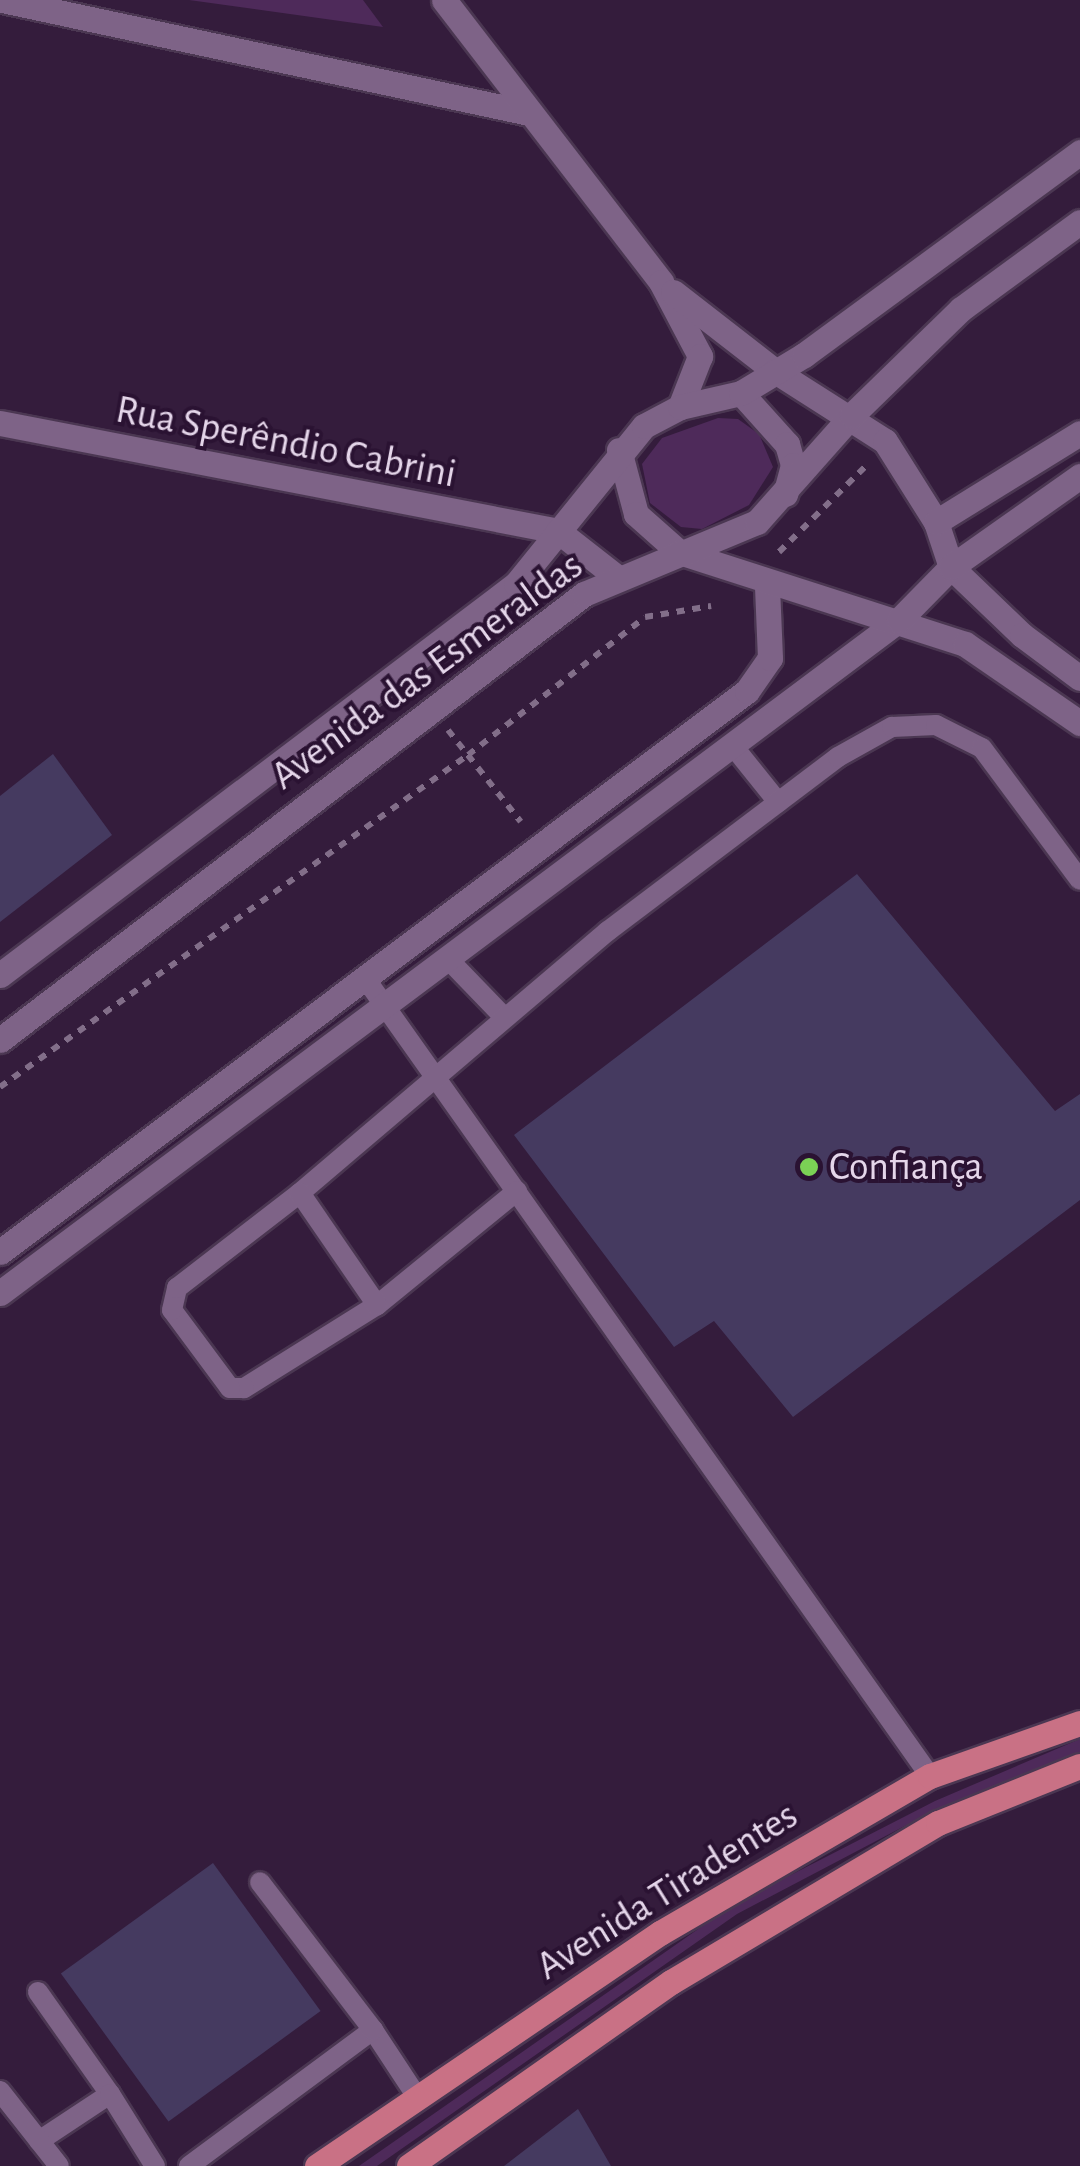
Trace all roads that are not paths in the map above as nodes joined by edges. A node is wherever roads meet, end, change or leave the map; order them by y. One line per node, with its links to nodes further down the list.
1 (2, 0): 3 (main road)
2 (444, 0): 3 (main road)
3 (529, 113): 6 (main road)
4 (1080, 152): 7 (main road)
5 (1080, 222): 10 (main road, Avenida das Esmeraldas)
6 (661, 282): 7 (main road); 9 (main road)
7 (775, 371): 8 (main road); 10 (main road)
8 (741, 393): 9 (main road); 15 (main road)
9 (680, 407): 13 (main road)
10 (852, 415): 15 (main road, Avenida das Esmeraldas); 16 (main road)
11 (0, 423): 17 (main road, Rua Sperêndio Cabrini)
12 (1080, 433): 16 (main road)
13 (620, 450): 17 (main road, Avenida das Esmeraldas); 18 (main road)
14 (1080, 476): 19 (main road)
15 (785, 494): 18 (main road, Avenida das Esmeraldas)
16 (936, 522): 19 (main road)
17 (558, 531): 20 (main road); 29 (main road, Avenida das Esmeraldas)
18 (680, 552): 20 (main road, Avenida das Esmeraldas); 21 (main road)
19 (952, 566): 22 (main road); 23 (main road)
20 (618, 578): 33 (main road, Avenida das Esmeraldas)
21 (767, 586): 22 (main road); 30 (main road)
22 (899, 620): 24 (main road); 25 (main road)
23 (1080, 678)
24 (1080, 723)
25 (732, 746): 26 (lane); 28 (main road)
26 (778, 802): 27 (lane); 32 (lane)
27 (1080, 880)
28 (447, 958): 31 (main road); 32 (lane)
29 (0, 975)
30 (365, 978): 31 (lane); 37 (main road)
31 (385, 1003): 34 (lane); 38 (main road)
32 (505, 1018): 34 (lane)
33 (0, 1040)
34 (435, 1077): 35 (lane); 36 (lane)
35 (517, 1191): 39 (lane); 42 (lane)
36 (300, 1192): 39 (lane); 39 (lane)
37 (0, 1252)
38 (0, 1293)
39 (378, 1305)
40 (1080, 1723): 42 (main road, Avenida Tiradentes)
41 (1080, 1766): 54 (main road, Avenida Tiradentes)
42 (930, 1776): 48 (main road, Avenida Tiradentes)
43 (260, 1882): 45 (lane)
44 (38, 1992): 47 (lane)
45 (373, 2030): 48 (lane); 52 (lane)
46 (0, 2092): 49 (lane)
47 (110, 2094): 49 (lane); 51 (lane)
48 (417, 2097): 53 (main road, Avenida Tiradentes)
49 (40, 2142): 50 (lane)
50 (59, 2166)
51 (155, 2166)
52 (189, 2166)
53 (316, 2166)
54 (410, 2166)

